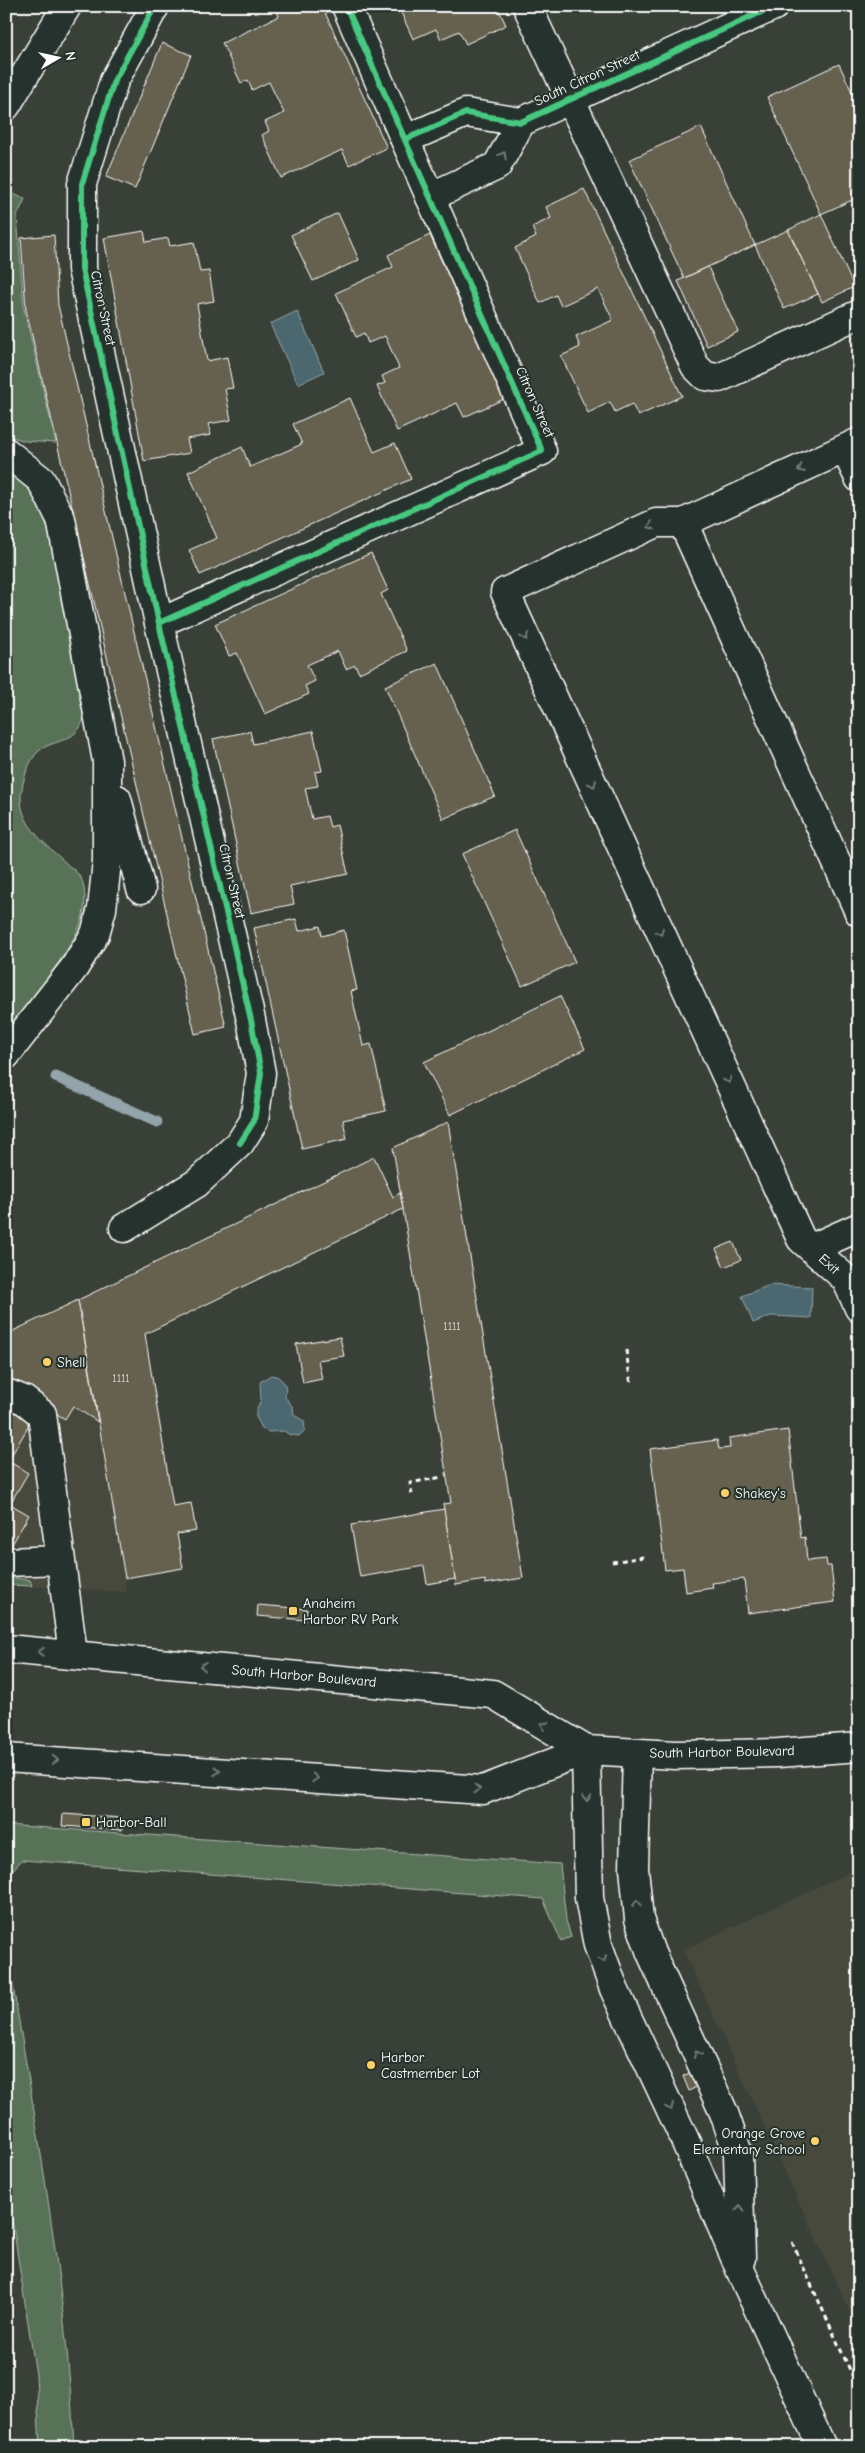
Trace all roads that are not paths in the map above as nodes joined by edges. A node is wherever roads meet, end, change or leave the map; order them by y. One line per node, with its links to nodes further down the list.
1 (67, 6): 7 (main road)
2 (155, 6): 16 (main road, Citron Street)
3 (346, 6): 9 (main road, Citron Street)
4 (527, 6): 6 (main road)
5 (774, 6): 6 (main road, South Citron Street)
6 (570, 99): 8 (main road, South Citron Street); 11 (main road)
7 (6, 106)
8 (521, 122): 9 (main road); 10 (main road, one-way to 8)
9 (406, 139): 10 (main road, Citron Street)
10 (430, 197): 16 (main road, Citron Street)
11 (859, 314)
12 (852, 445): 14 (main road); 15 (main road, one-way to 15)
13 (6, 452): 17 (main road)
14 (859, 478)
15 (683, 524): 19 (main road); 23 (main road, Exit, one-way to 23)
16 (160, 623): 22 (main road, Citron Street)
17 (107, 761): 18 (main road); 20 (main road)
18 (140, 889)
19 (859, 912)
20 (6, 1055)
21 (859, 1227): 23 (main road)
22 (124, 1228)
23 (812, 1248): 24 (main road, Exit)
24 (859, 1308)
25 (6, 1393): 26 (main road)
26 (60, 1560): 27 (main road); 29 (main road)
27 (6, 1562)
28 (6, 1649): 29 (main road, South Harbor Boulevard, one-way to 28)
29 (73, 1654): 31 (main road, South Harbor Boulevard, one-way to 29)
30 (859, 1747): 32 (main road, South Harbor Boulevard)
31 (586, 1750): 32 (main road, South Harbor Boulevard); 33 (main road, South Harbor Boulevard, one-way to 31); 34 (main road, one-way to 34)
32 (637, 1753): 34 (main road, one-way to 32)
33 (6, 1758)
34 (742, 2274): 35 (main road)
35 (822, 2447)

